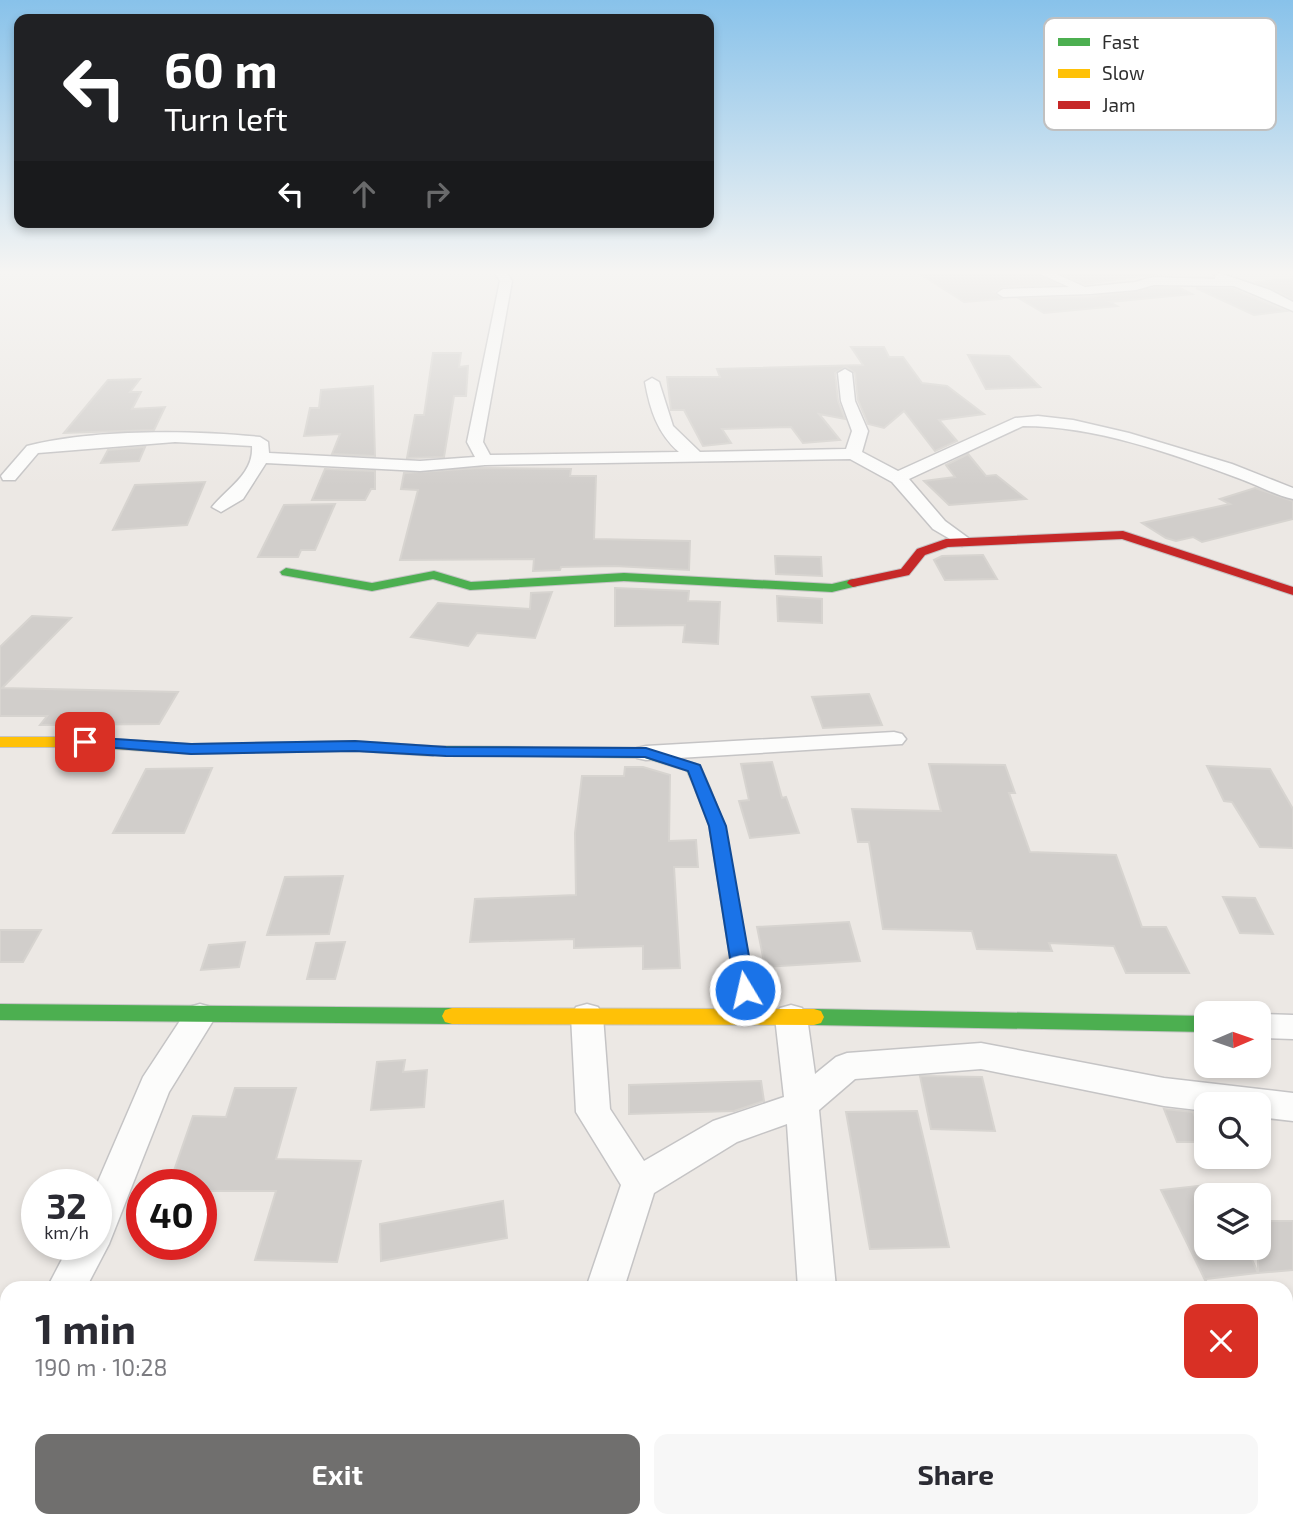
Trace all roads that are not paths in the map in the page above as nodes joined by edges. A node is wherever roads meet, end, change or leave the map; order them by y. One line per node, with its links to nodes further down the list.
1 (494, 343): 7 (street)
2 (845, 373): 5 (street)
3 (652, 382): 4 (street)
4 (674, 453): 5 (street); 7 (street)
5 (853, 454): 9 (street)
6 (261, 457): 7 (street); 8 (street); 11 (street)
7 (485, 460)
8 (9, 476)
9 (898, 478): 10 (street); 12 (street)
10 (1293, 495)
11 (222, 507)
12 (962, 540): 13 (street); 14 (street)
13 (286, 572)
14 (1293, 591)
15 (894, 739): 17 (street)
16 (0, 742): 17 (street)
17 (646, 753): 21 (street)
18 (0, 1012): 19 (street)
19 (200, 1016): 20 (street); 31 (street)
20 (587, 1016): 21 (street); 30 (street)
21 (749, 1017): 22 (street)
22 (791, 1017): 23 (street); 28 (street)
23 (994, 1021): 24 (street); 27 (street)
24 (1194, 1024)
25 (1271, 1026): 26 (street)
26 (1293, 1027)
27 (981, 1056): 28 (street); 29 (street)
28 (802, 1105): 30 (street); 35 (street)
29 (1293, 1107)
30 (639, 1183): 34 (street)
31 (112, 1191)
32 (81, 1260): 33 (street)
33 (70, 1281)
34 (607, 1281)
35 (816, 1281)

